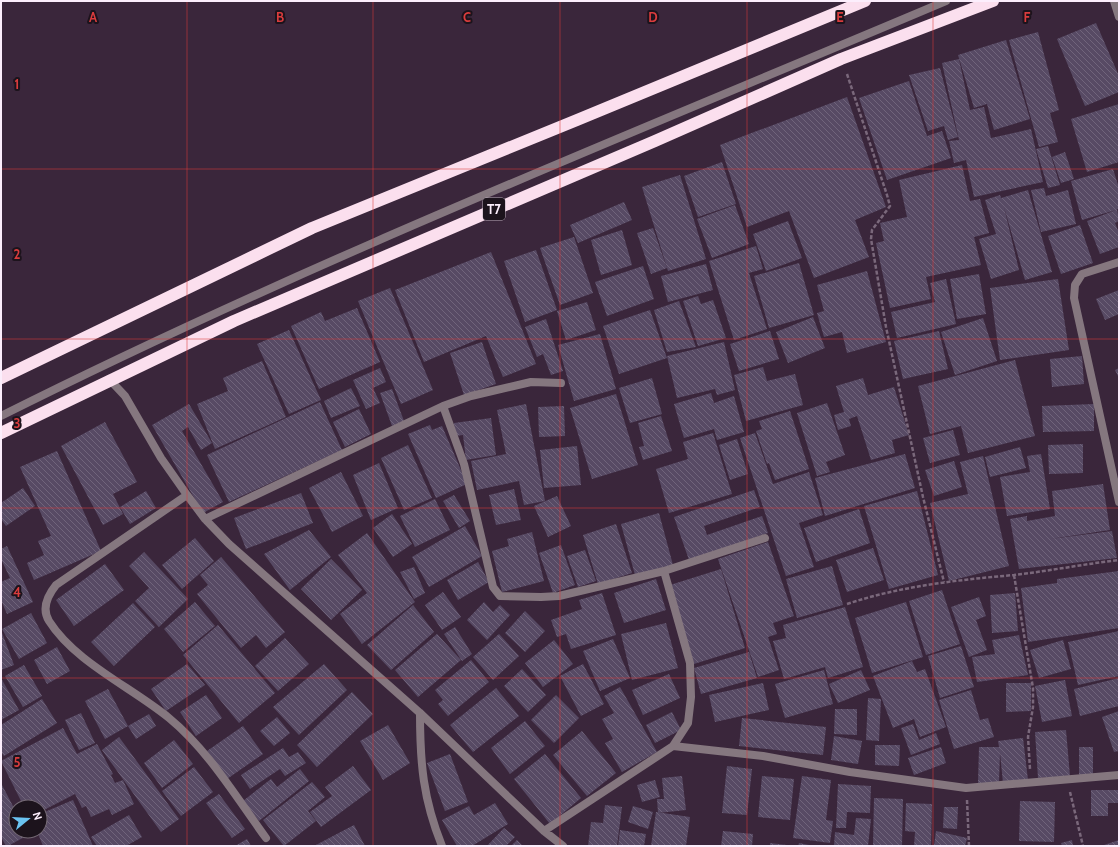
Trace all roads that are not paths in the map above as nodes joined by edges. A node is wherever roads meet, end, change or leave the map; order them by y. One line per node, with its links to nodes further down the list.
1 (865, 1): 7 (highway)
2 (946, 1): 11 (street)
3 (993, 1): 8 (highway, T7)
4 (1114, 1): 5 (street)
5 (1119, 17)
6 (1119, 262): 14 (street)
7 (1, 378)
8 (109, 379): 12 (highway, T7); 13 (street)
9 (561, 383): 10 (street)
10 (443, 406): 15 (street); 17 (street)
11 (1, 416)
12 (1, 433)
13 (187, 495): 15 (street); 22 (street)
14 (1119, 502)
15 (205, 519): 18 (street)
16 (765, 538): 17 (street)
17 (664, 571): 19 (street)
18 (420, 713): 21 (street); 23 (street)
19 (673, 746): 20 (street); 21 (street)
20 (1119, 775)
21 (544, 831): 24 (street)
22 (266, 838)
23 (442, 846)
24 (563, 846)

